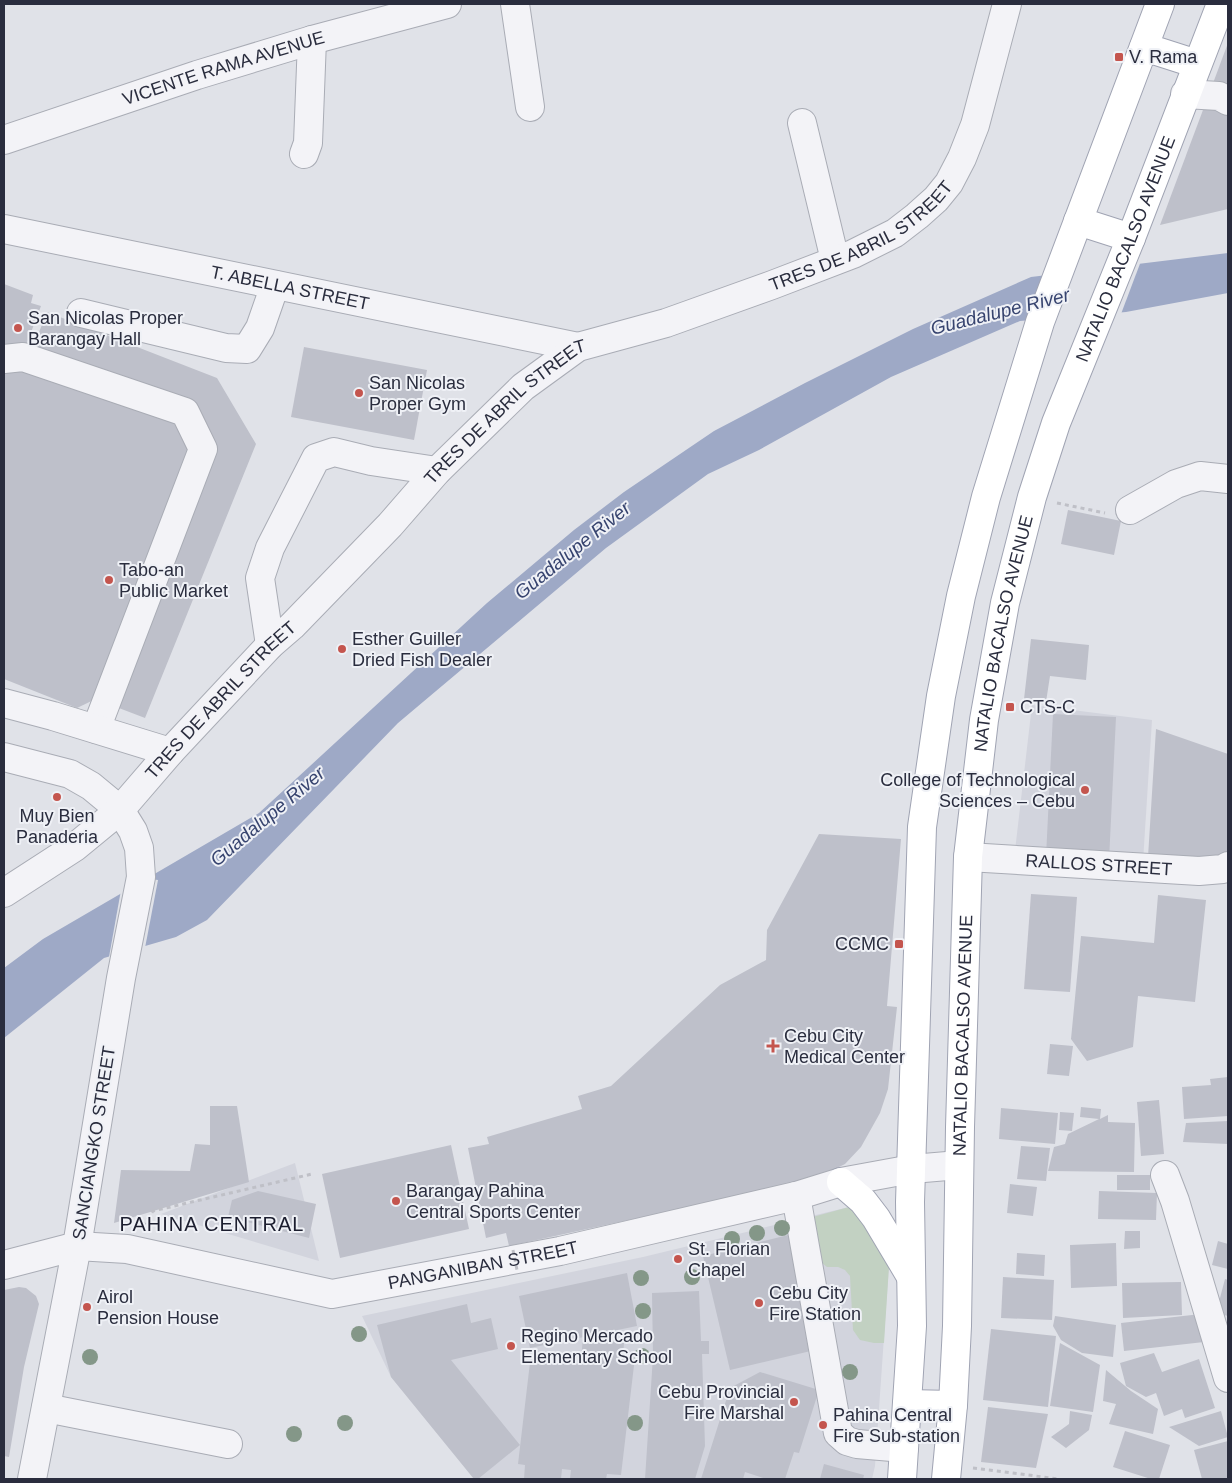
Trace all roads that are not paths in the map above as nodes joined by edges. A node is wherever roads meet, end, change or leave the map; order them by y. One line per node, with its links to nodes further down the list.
1 (447, 4): 6 (street, VICENTE RAMA AVENUE)
2 (515, 4): 12 (street)
3 (1007, 4): 19 (street, TRES DE ABRIL STREET)
4 (1160, 4): 8 (main road)
5 (1221, 4): 9 (main road, NATALIO BACALSO AVENUE)
6 (363, 15): 7 (street, VICENTE RAMA AVENUE)
7 (312, 40): 14 (street, VICENTE RAMA AVENUE); 15 (street)
8 (1144, 48): 9 (main road); 16 (main road)
9 (1198, 64): 10 (main road, NATALIO BACALSO AVENUE)
10 (1185, 94): 11 (street); 18 (main road, NATALIO BACALSO AVENUE)
11 (1228, 101)
12 (530, 107)
13 (802, 122): 19 (street)
14 (4, 140)
15 (304, 154)
16 (1078, 222): 18 (main road); 37 (main road)
17 (4, 229): 20 (street, T. ABELLA STREET)
18 (1131, 238): 33 (main road, NATALIO BACALSO AVENUE)
19 (835, 260): 22 (street, TRES DE ABRIL STREET)
20 (275, 285): 21 (street); 22 (street, T. ABELLA STREET)
21 (81, 313)
22 (578, 347): 24 (street, TRES DE ABRIL STREET)
23 (4, 359): 29 (street)
24 (437, 471): 27 (street, TRES DE ABRIL STREET); 27 (street)
25 (1228, 479): 26 (street)
26 (1130, 510)
27 (270, 645): 30 (street, TRES DE ABRIL STREET)
28 (4, 703): 29 (street)
29 (96, 729): 30 (street)
30 (170, 752): 32 (street, TRES DE ABRIL STREET)
31 (4, 757): 32 (street, SANCIANGKO STREET)
32 (120, 810): 35 (street, TRES DE ABRIL STREET); 41 (street, SANCIANGKO STREET)
33 (968, 857): 34 (street, RALLOS STREET); 36 (main road, NATALIO BACALSO AVENUE)
34 (1228, 866)
35 (4, 893)
36 (959, 1166): 37 (street, PANGANIBAN STREET); 46 (main road, NATALIO BACALSO AVENUE)
37 (912, 1169): 39 (street, PANGANIBAN STREET); 43 (main road)
38 (1165, 1175): 44 (street)
39 (841, 1182): 40 (street, PANGANIBAN STREET); 43 (main road)
40 (796, 1196): 41 (street, PANGANIBAN STREET); 49 (street)
41 (77, 1246): 42 (street, PANGANIBAN STREET); 47 (street, SANCIANGKO STREET)
42 (4, 1265)
43 (912, 1278): 45 (main road)
44 (1228, 1378)
45 (907, 1404): 46 (main road); 49 (main road)
46 (953, 1405): 50 (main road, NATALIO BACALSO AVENUE)
47 (46, 1408): 48 (street); 51 (street, SANCIANGKO STREET)
48 (228, 1444)
49 (904, 1448): 52 (main road)
50 (947, 1472)
51 (32, 1479)
52 (902, 1479)

